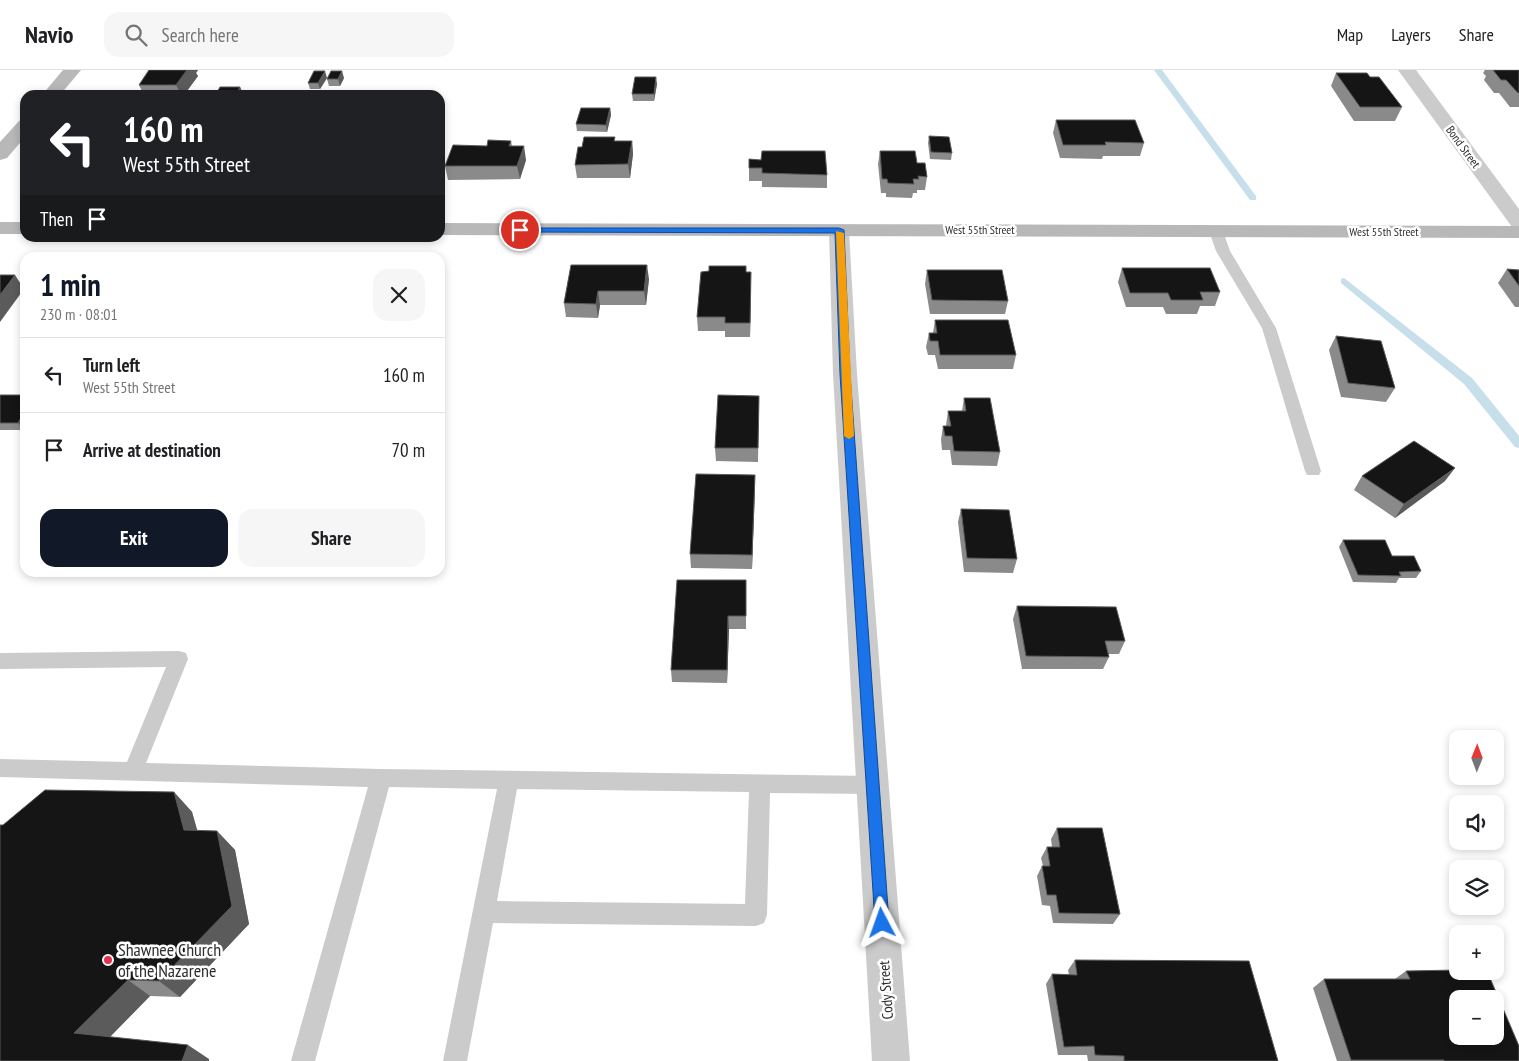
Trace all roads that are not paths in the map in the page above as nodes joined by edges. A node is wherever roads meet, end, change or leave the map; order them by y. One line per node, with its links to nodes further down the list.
1 (72, 70): 3 (street)
2 (1407, 70): 6 (street, Bond Street)
3 (54, 90)
4 (20, 131): 5 (street)
5 (0, 154)
6 (1519, 223)
7 (0, 228): 8 (street)
8 (20, 228)
9 (445, 229): 10 (street, West 55th Street)
10 (839, 230): 11 (street, West 55th Street); 20 (street, Cody Street)
11 (1216, 231): 12 (street, West 55th Street); 13 (lane)
12 (1519, 232)
13 (1313, 471)
14 (0, 661): 16 (lane)
15 (0, 768): 16 (lane)
16 (133, 771): 17 (lane)
17 (381, 778): 18 (lane); 22 (lane)
18 (509, 780): 19 (lane); 21 (lane)
19 (760, 783): 20 (lane); 21 (lane)
20 (873, 785): 24 (street, Cody Street)
21 (484, 912): 23 (lane)
22 (303, 1061)
23 (455, 1061)
24 (891, 1061)

